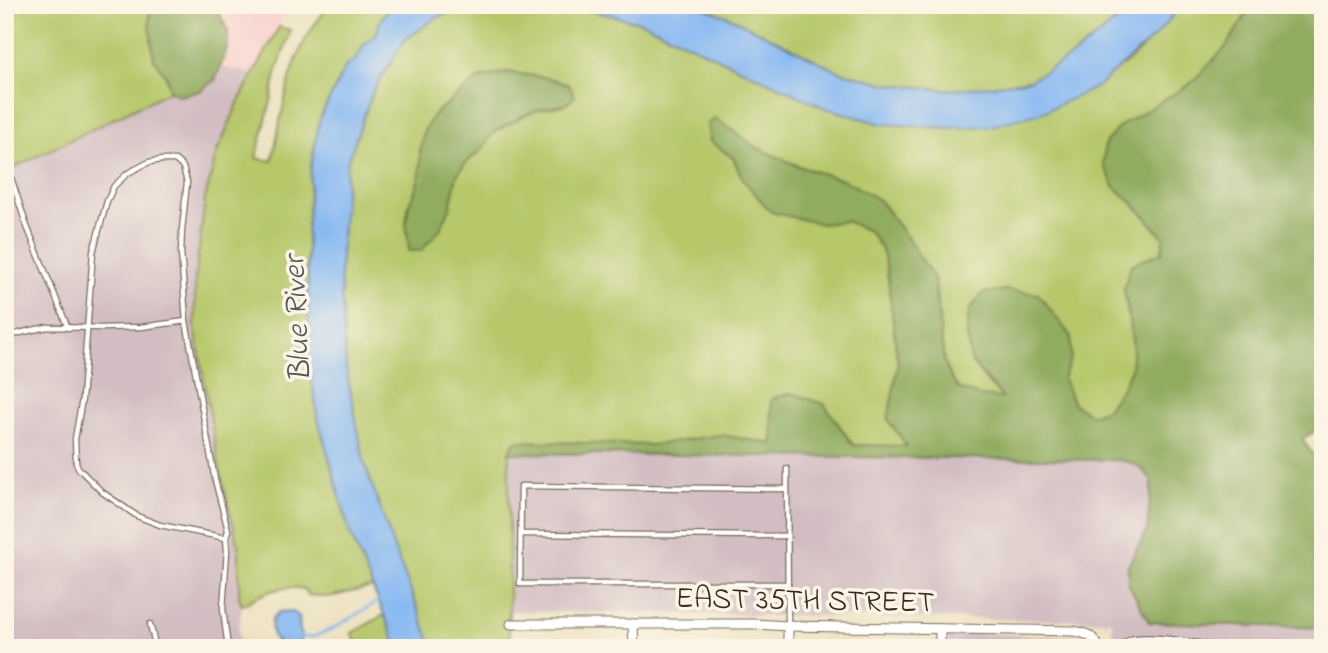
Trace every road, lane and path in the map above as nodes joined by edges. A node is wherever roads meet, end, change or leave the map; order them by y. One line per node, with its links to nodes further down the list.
1 (5, 159): 3 (lane)
2 (186, 321): 4 (lane); 4 (lane); 10 (lane)
3 (68, 328): 4 (lane); 5 (lane)
4 (87, 328): 10 (lane)
5 (5, 337)
6 (787, 469): 7 (lane)
7 (788, 489): 8 (lane); 9 (lane)
8 (521, 534): 9 (lane); 11 (lane)
9 (788, 536): 11 (lane)
10 (226, 538): 19 (lane)
11 (788, 584): 15 (lane)
12 (150, 624): 18 (lane)
13 (511, 624): 14 (street, EAST 35TH STREET)
14 (633, 624): 15 (street, EAST 35TH STREET); 20 (street)
15 (788, 626): 16 (street, EAST 35TH STREET); 21 (street)
16 (940, 629): 17 (street, EAST 35TH STREET); 22 (street)
17 (1097, 644)
18 (156, 648)
19 (228, 648)
20 (634, 648)
21 (788, 648)
22 (940, 648)
23 (1117, 648): 24 (lane)
24 (1226, 648)
25 (1258, 648): 26 (lane)
26 (1306, 648)

